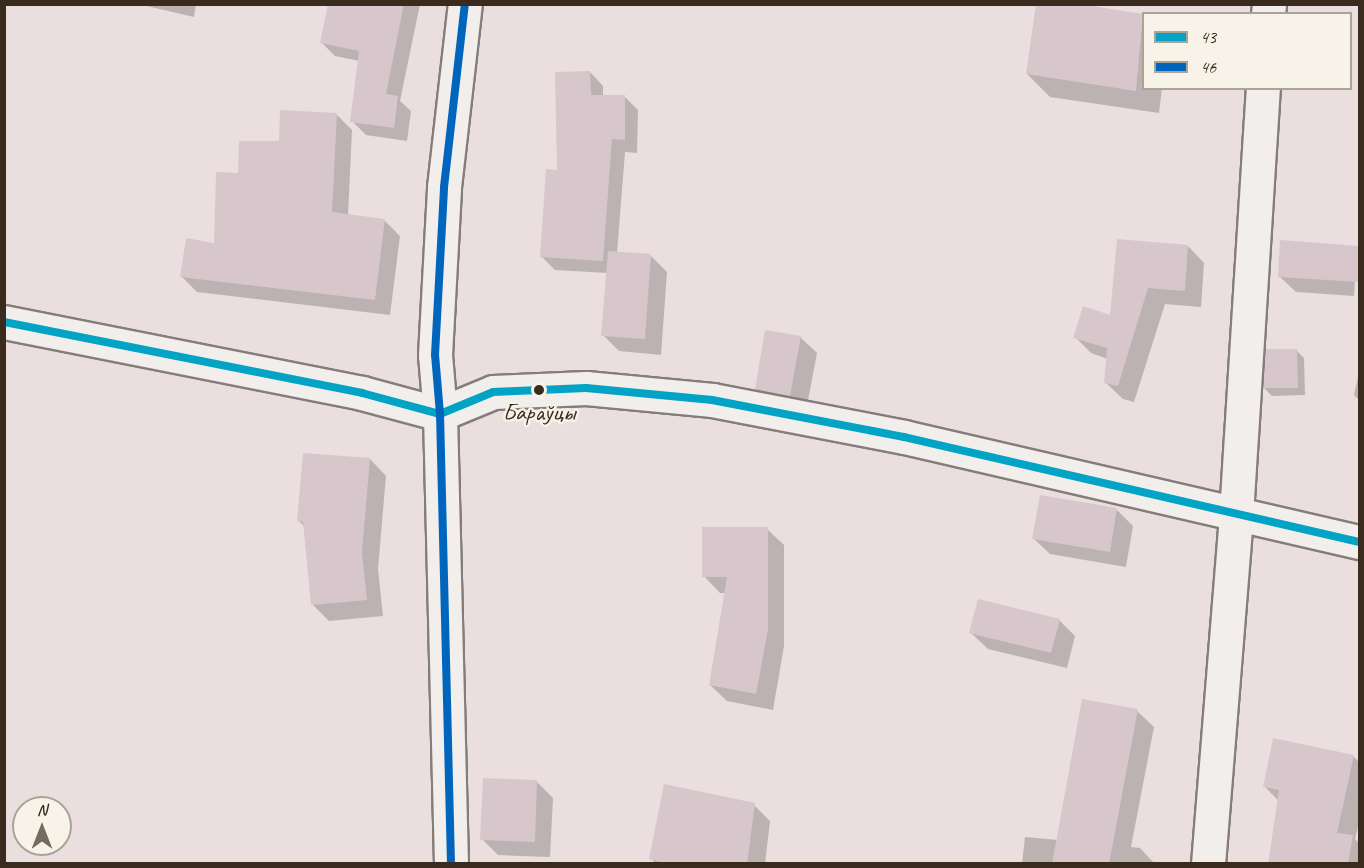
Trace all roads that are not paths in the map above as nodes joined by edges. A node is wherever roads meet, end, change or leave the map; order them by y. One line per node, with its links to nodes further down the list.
1 (465, 4): 4 (street)
2 (1263, 90): 5 (street)
3 (4, 322): 4 (street)
4 (440, 414): 5 (street); 7 (street)
5 (1236, 515): 6 (street); 8 (street)
6 (1359, 542)
7 (451, 864)
8 (1208, 864)

